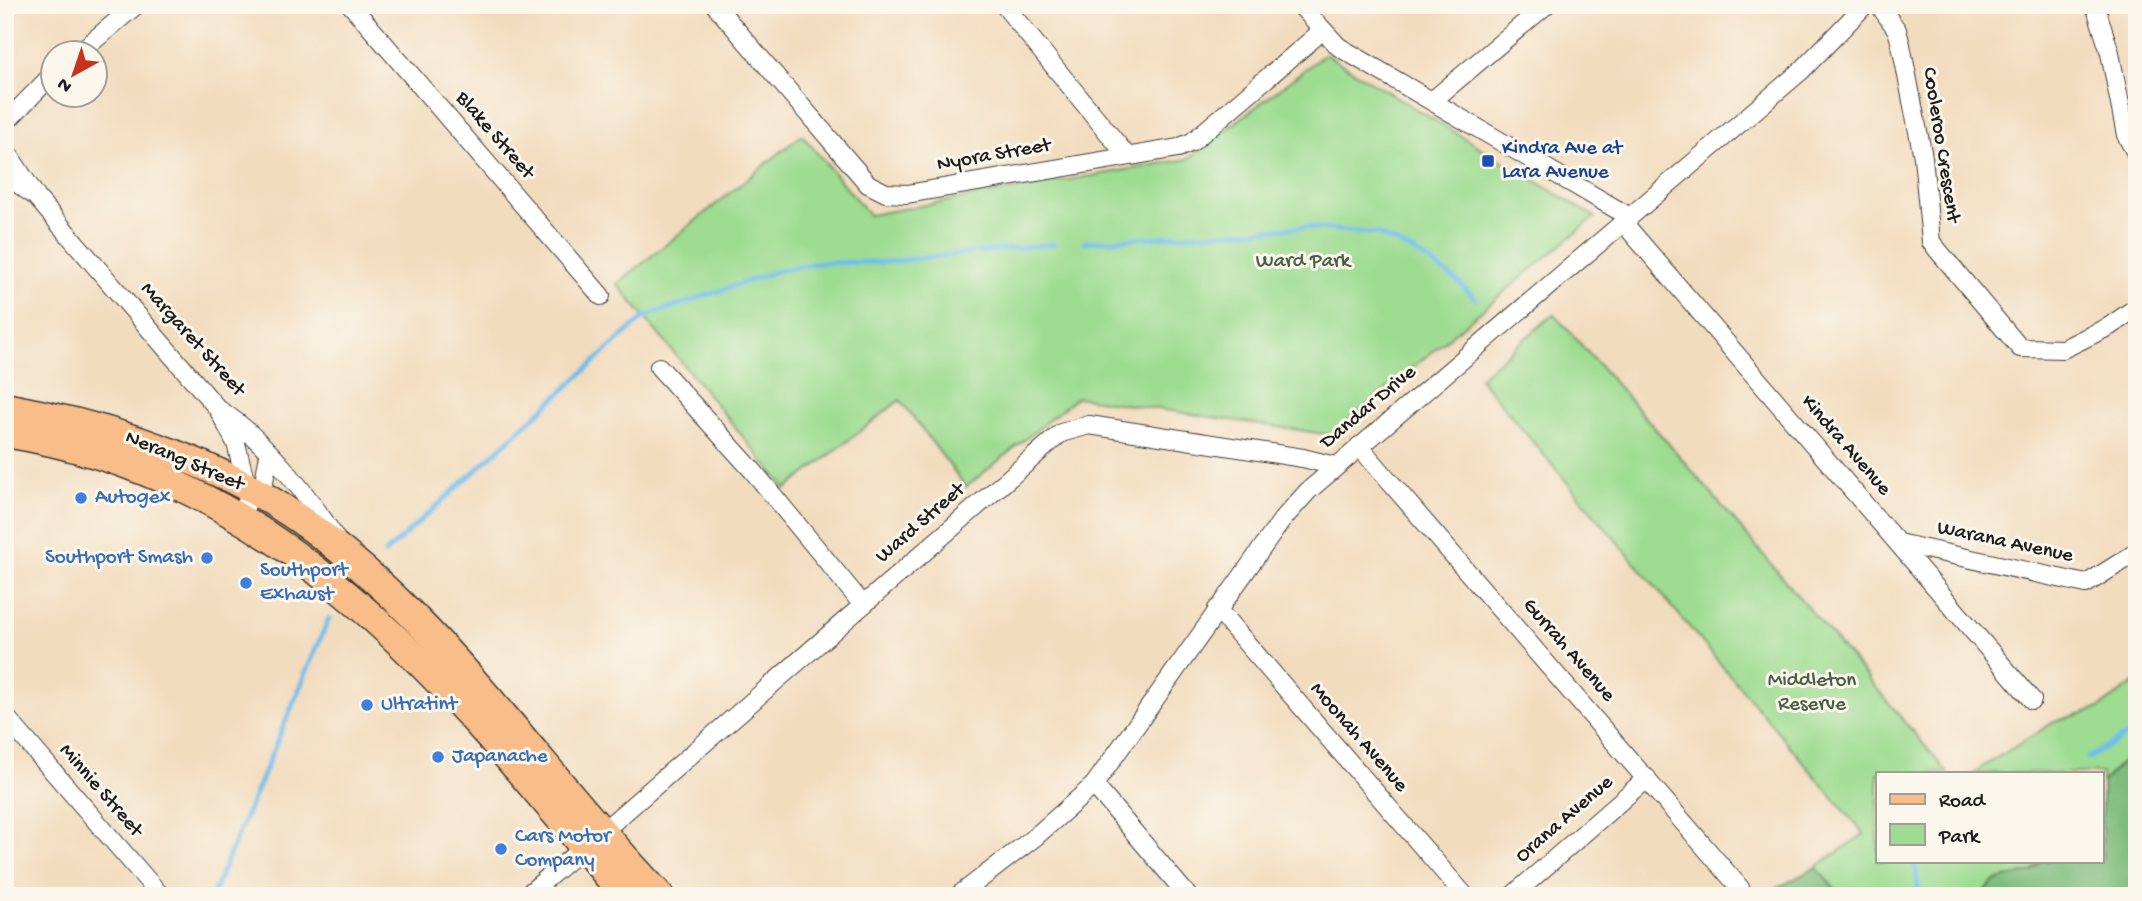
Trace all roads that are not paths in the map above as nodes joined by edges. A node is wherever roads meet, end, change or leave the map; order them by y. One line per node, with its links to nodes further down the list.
1 (136, 5): 11 (street)
2 (351, 5): 23 (street, Blake Street)
3 (715, 5): 19 (street, Nyora Street)
4 (1004, 5): 19 (street)
5 (1300, 5): 10 (street, Kindra Avenue)
6 (1546, 5): 14 (street)
7 (1866, 5): 22 (street, Dandar Drive)
8 (1879, 5): 24 (street, Cooleroo Crescent)
9 (2095, 5): 18 (street)
10 (1322, 32): 14 (street, Kindra Avenue); 19 (street, Nyora Street)
11 (97, 38)
12 (38, 85): 15 (street)
13 (38, 89): 16 (street)
14 (1432, 101): 22 (street, Kindra Avenue)
15 (5, 107)
16 (5, 123)
17 (5, 149): 21 (street, Margaret Street)
18 (2137, 155)
19 (1127, 156)
20 (5, 174): 21 (street, Margaret Street)
21 (37, 198): 27 (street, Margaret Street)
22 (1625, 219): 29 (street, Dandar Drive); 34 (street, Kindra Avenue)
23 (601, 296)
24 (2137, 307)
25 (659, 367): 37 (street)
26 (5, 407): 32 (main road, Nerang Street)
27 (218, 409): 30 (street, Margaret Street); 32 (street)
28 (5, 433): 33 (main road, Nerang Street)
29 (1359, 446): 31 (street, Dandar Drive); 41 (street, Gurrah Avenue)
30 (269, 455): 32 (street); 36 (street, Margaret Street)
31 (1335, 466): 37 (street, Ward Street); 38 (street, Dandar Drive)
32 (252, 490): 33 (street); 36 (main road, Nerang Street)
33 (241, 517): 43 (main road, Nerang Street)
34 (1898, 543): 35 (street, Warana Avenue); 39 (street, Kindra Avenue)
35 (2137, 552)
36 (345, 554): 43 (main road, Nerang Street)
37 (863, 605): 43 (street, Ward Street)
38 (1217, 609): 42 (street, Dandar Drive); 51 (street, Moonah Avenue)
39 (2032, 700)
40 (5, 716): 45 (street, Minnie Street)
41 (1647, 778): 44 (street, Gurrah Avenue); 52 (street, Orana Avenue)
42 (1094, 785): 49 (street, Dandar Drive); 50 (street)
43 (593, 839): 46 (street, Ward Street); 47 (main road); 48 (main road)
44 (1740, 888)
45 (161, 896)
46 (526, 896)
47 (625, 896)
48 (660, 896)
49 (958, 896)
50 (1188, 896)
51 (1465, 896)
52 (1512, 896)

